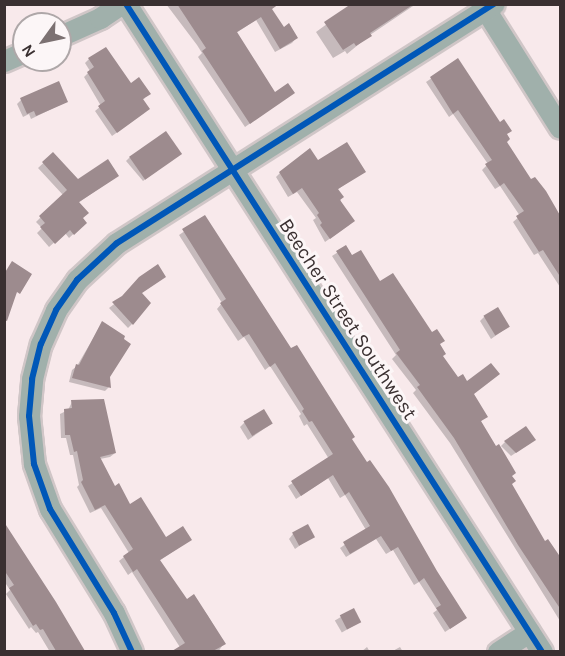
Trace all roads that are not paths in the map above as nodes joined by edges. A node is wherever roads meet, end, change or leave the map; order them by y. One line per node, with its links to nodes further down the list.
1 (121, 4): 4 (street)
2 (126, 4): 6 (street, Beecher Street Southwest)
3 (486, 6): 5 (street); 6 (street)
4 (72, 31)
5 (561, 128)
6 (232, 170): 7 (street, Beecher Street Southwest); 8 (street)
7 (529, 632): 9 (street); 10 (street, Beecher Street Southwest)
8 (132, 651)
9 (498, 651)
10 (542, 651)

